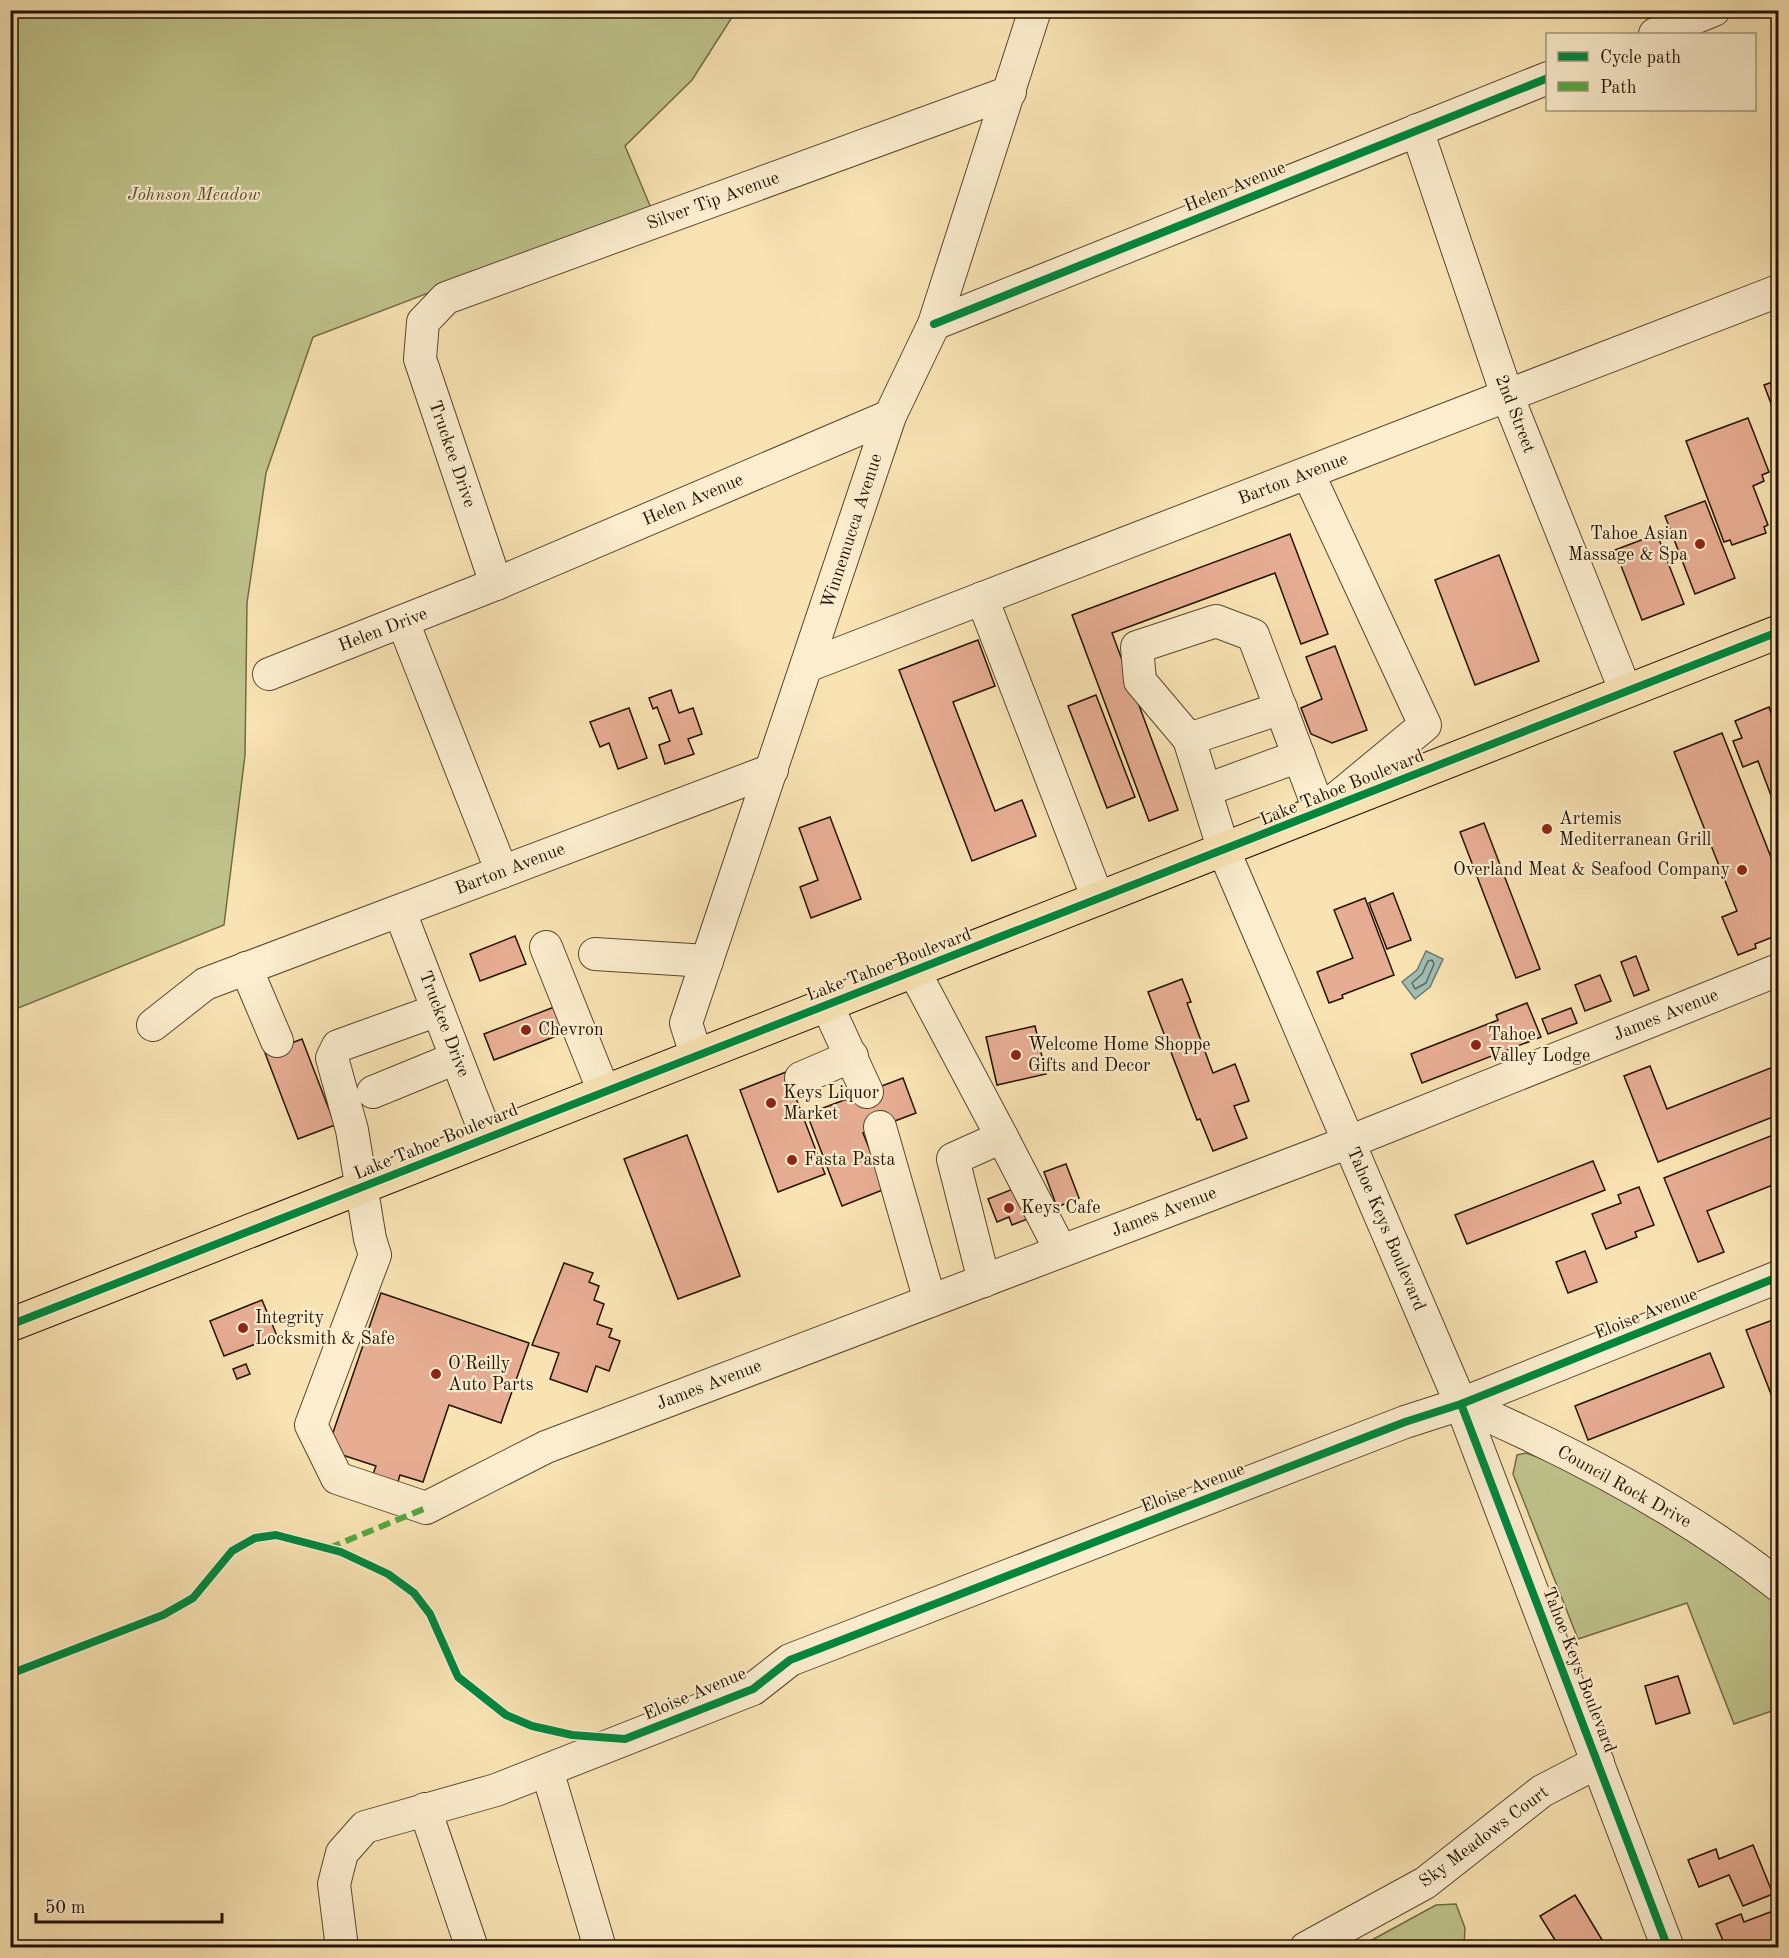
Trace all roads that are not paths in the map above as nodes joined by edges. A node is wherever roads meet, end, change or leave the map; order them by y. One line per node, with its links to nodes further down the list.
1 (1035, 10): 5 (street, Winnemucca Avenue)
2 (1714, 10): 3 (street)
3 (1657, 33)
4 (1546, 79): 6 (street, Helen Avenue)
5 (1010, 92): 8 (street, Silver Tip Avenue); 9 (street, Winnemucca Avenue)
6 (1417, 130): 9 (street, Helen Avenue); 10 (street, 2nd Street)
7 (1779, 291): 10 (street, Barton Avenue)
8 (423, 322): 13 (street, Truckee Drive)
9 (934, 324): 11 (street, Winnemucca Avenue)
10 (1507, 395): 12 (street, Barton Avenue); 19 (street, 2nd Street)
11 (890, 416): 13 (street, Helen Avenue); 17 (street, Winnemucca Avenue)
12 (1308, 473): 14 (street, Barton Avenue); 25 (street)
13 (496, 584): 15 (street, Helen Drive)
14 (982, 598): 17 (street, Barton Avenue); 28 (street)
15 (403, 622): 18 (street, Helen Drive); 27 (street)
16 (1779, 632): 19 (highway, Lake Tahoe Boulevard)
17 (807, 666): 23 (street, Winnemucca Avenue)
18 (269, 674)
19 (1626, 692): 25 (highway, Lake Tahoe Boulevard)
20 (1281, 708): 21 (street); 21 (street); 22 (street)
21 (1189, 739): 24 (street, Tahoe Keys Boulevard)
22 (1299, 756): 24 (street); 25 (street)
23 (772, 770): 27 (street, Barton Avenue); 32 (street, Winnemucca Avenue)
24 (1206, 790): 26 (street, Tahoe Keys Boulevard)
25 (1320, 812): 26 (highway, Lake Tahoe Boulevard)
26 (1224, 851): 28 (highway, Lake Tahoe Boulevard); 50 (street, Tahoe Keys Boulevard)
27 (502, 872): 29 (street, Barton Avenue)
28 (1098, 899): 35 (highway, Lake Tahoe Boulevard)
29 (400, 912): 33 (street, Barton Avenue); 37 (street, Truckee Drive)
30 (546, 947): 45 (street)
31 (595, 954): 32 (street)
32 (707, 961): 40 (street, Winnemucca Avenue)
33 (246, 968): 38 (street, Barton Avenue); 39 (street)
34 (1779, 970): 50 (street, James Avenue)
35 (914, 971): 36 (highway, Lake Tahoe Boulevard); 49 (street)
36 (827, 1005): 40 (highway, Lake Tahoe Boulevard); 41 (street)
37 (438, 1010): 42 (street, Truckee Drive); 51 (street, James Avenue)
38 (153, 1025)
39 (277, 1041)
40 (696, 1055): 45 (highway, Lake Tahoe Boulevard)
41 (852, 1056): 43 (street); 46 (street)
42 (456, 1058): 44 (street); 48 (street, Truckee Drive)
43 (801, 1078)
44 (372, 1092)
45 (604, 1092): 48 (highway, Lake Tahoe Boulevard)
46 (867, 1092)
47 (879, 1127): 55 (street)
48 (487, 1137): 51 (highway, Lake Tahoe Boulevard)
49 (1002, 1137): 52 (street); 54 (street)
50 (1349, 1142): 52 (street, James Avenue); 57 (street, Tahoe Keys Boulevard)
51 (362, 1188): 55 (street, James Avenue); 56 (highway, Lake Tahoe Boulevard)
52 (1061, 1251): 54 (street, James Avenue)
53 (1779, 1277): 57 (street, Eloise Avenue)
54 (984, 1281): 55 (street, James Avenue)
55 (930, 1301)
56 (10, 1324)
57 (1461, 1404): 58 (street, Council Rock Drive); 59 (street, Tahoe Keys Boulevard); 60 (street, Eloise Avenue)
58 (1779, 1585)
59 (1598, 1762): 65 (street, Sky Meadows Court); 66 (street, Tahoe Keys Boulevard)
60 (547, 1770): 61 (street, Eloise Avenue); 64 (street)
61 (425, 1809): 62 (street, Eloise Avenue); 63 (street)
62 (342, 1947)
63 (472, 1947)
64 (600, 1947)
65 (1306, 1947)
66 (1668, 1947)

